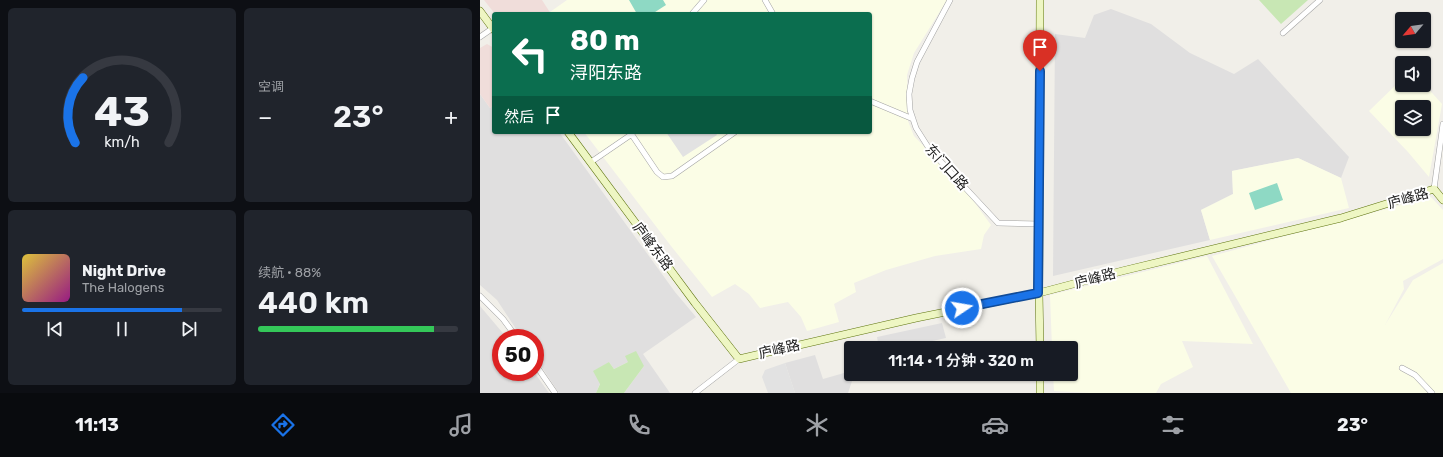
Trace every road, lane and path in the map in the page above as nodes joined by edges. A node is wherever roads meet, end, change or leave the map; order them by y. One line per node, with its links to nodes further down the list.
1 (704, 0): 7 (street)
2 (765, 0): 8 (street)
3 (950, 0): 14 (street, 东门口路)
4 (1040, 0): 23 (main road)
5 (1320, 0): 11 (street)
6 (480, 11): 9 (main road)
7 (694, 12)
8 (772, 12)
9 (492, 28)
10 (492, 30): 12 (street)
11 (1283, 33)
12 (480, 37)
13 (872, 102): 14 (street)
14 (913, 119): 23 (street, 东门口路)
15 (1443, 124): 21 (street)
16 (570, 134): 20 (main road, 庐峰东路)
17 (630, 134): 20 (street)
18 (632, 134): 19 (street)
19 (732, 134)
20 (591, 162): 28 (main road, 庐峰东路)
21 (1434, 189): 22 (main road, 庐峰路); 24 (main road, 庐峰路)
22 (1443, 200)
23 (1039, 224): 24 (main road)
24 (1038, 293): 27 (main road); 28 (main road, 庐峰路)
25 (480, 296): 26 (street)
26 (510, 329)
27 (1040, 341)
28 (739, 358): 33 (street)
29 (1402, 368): 35 (street)
30 (544, 377): 32 (street)
31 (1040, 381): 34 (main road)
32 (555, 393)
33 (695, 393)
34 (1040, 393)
35 (1432, 393)

